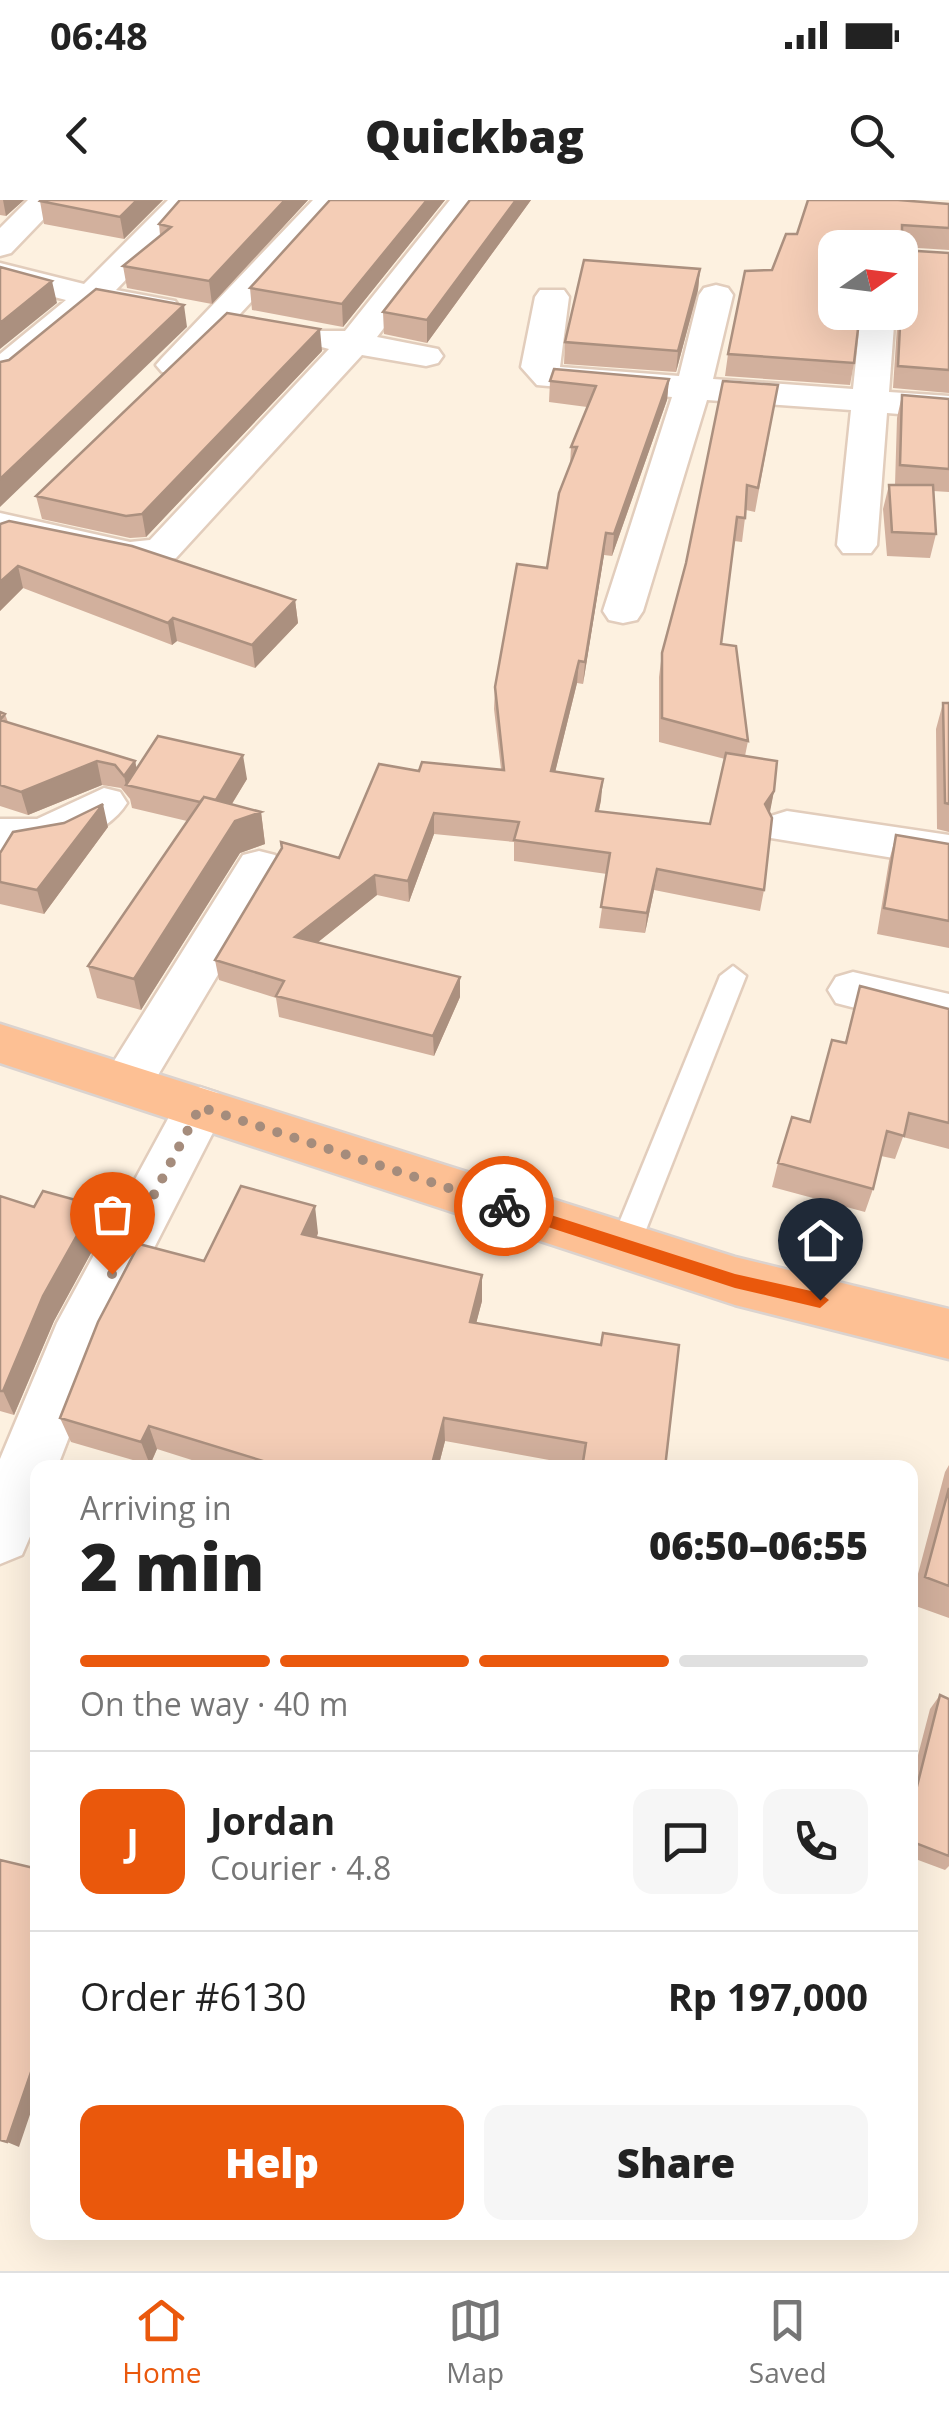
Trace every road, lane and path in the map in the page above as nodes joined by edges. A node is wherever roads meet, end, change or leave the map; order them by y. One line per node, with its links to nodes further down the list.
1 (46, 200): 5 (street)
2 (186, 200): 8 (street)
3 (330, 200): 10 (street)
4 (466, 200): 14 (street)
5 (0, 246)
6 (0, 272): 8 (street)
7 (716, 295): 17 (street)
8 (91, 296): 10 (street); 16 (street)
9 (552, 297): 17 (street)
10 (224, 316): 11 (street); 18 (street)
11 (261, 324)
12 (876, 330): 19 (street)
13 (298, 332): 14 (street)
14 (354, 343): 15 (street); 22 (street)
15 (426, 356)
16 (0, 372)
17 (694, 385): 19 (street); 24 (street)
18 (143, 395)
19 (870, 398): 20 (street); 23 (street)
20 (949, 407)
21 (35, 500): 22 (street)
22 (3, 528)
23 (858, 546)
24 (623, 611)
25 (104, 803): 27 (street)
26 (787, 827): 28 (street)
27 (0, 835)
28 (949, 852)
29 (259, 868): 34 (street)
30 (733, 976): 36 (lane)
31 (853, 990): 32 (street)
32 (949, 1013)
33 (0, 1043): 34 (highway)
34 (126, 1083): 35 (highway)
35 (200, 1107): 36 (highway); 38 (street)
36 (624, 1246): 37 (highway)
37 (949, 1334)
38 (0, 1535)

